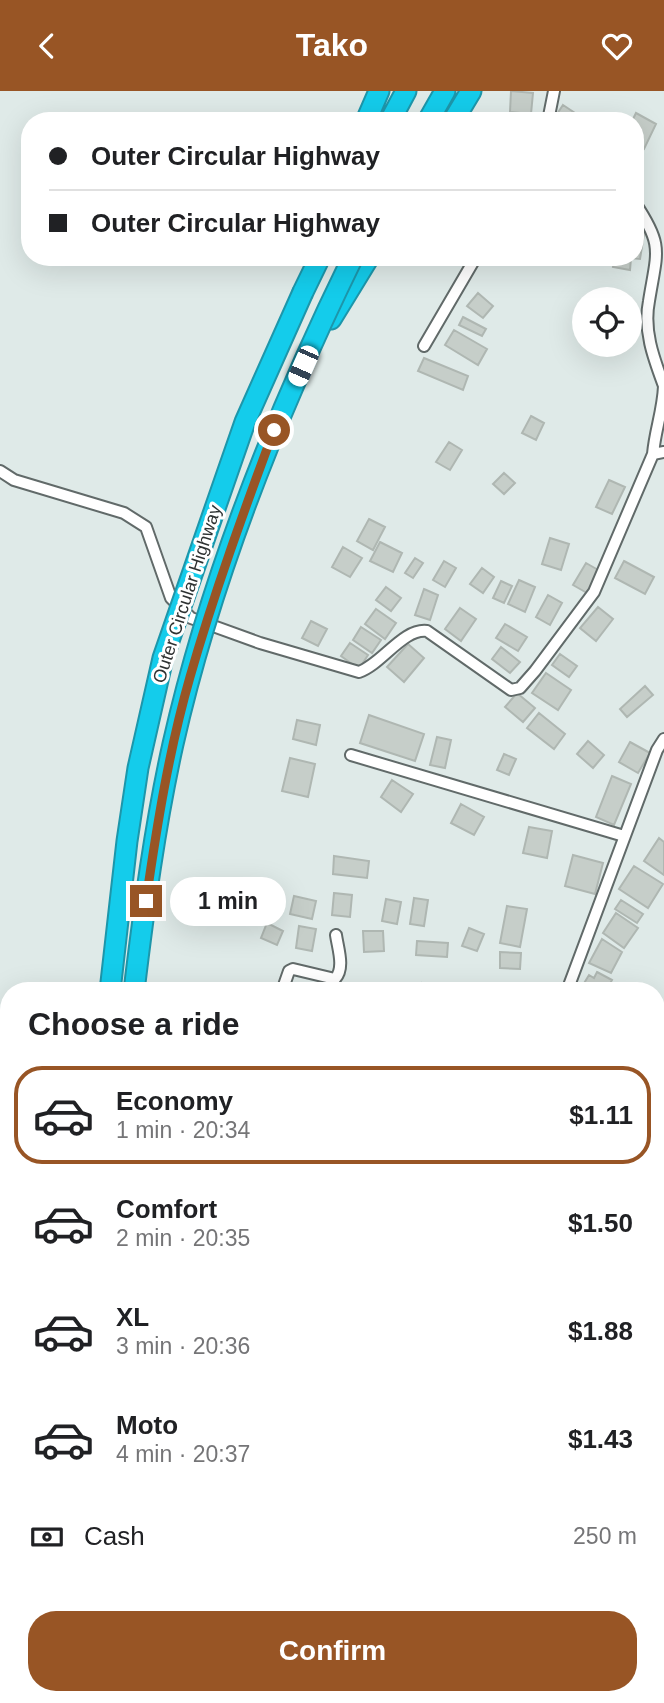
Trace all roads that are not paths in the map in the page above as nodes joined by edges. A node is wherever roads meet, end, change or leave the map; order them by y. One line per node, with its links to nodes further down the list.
1 (379, 91): 6 (highway)
2 (406, 91): 7 (highway)
3 (445, 91): 8 (highway)
4 (471, 91): 9 (highway)
5 (554, 91): 10 (street)
6 (370, 112)
7 (395, 112)
8 (434, 112)
9 (458, 112)
10 (550, 112)
11 (644, 212): 18 (street)
12 (314, 266): 25 (highway, Outer Circular Highway, bridge)
13 (349, 266): 17 (highway, Outer Circular Highway, bridge)
14 (364, 266): 17 (highway)
15 (471, 266): 16 (street)
16 (424, 346)
17 (303, 366): 26 (highway, Outer Circular Highway, bridge)
18 (664, 386): 19 (street)
19 (658, 453): 20 (street)
20 (0, 471)
21 (664, 739): 23 (street)
22 (351, 755): 23 (street)
23 (624, 836): 28 (street)
24 (336, 935): 27 (street)
25 (111, 982)
26 (135, 982)
27 (285, 982)
28 (571, 982)

